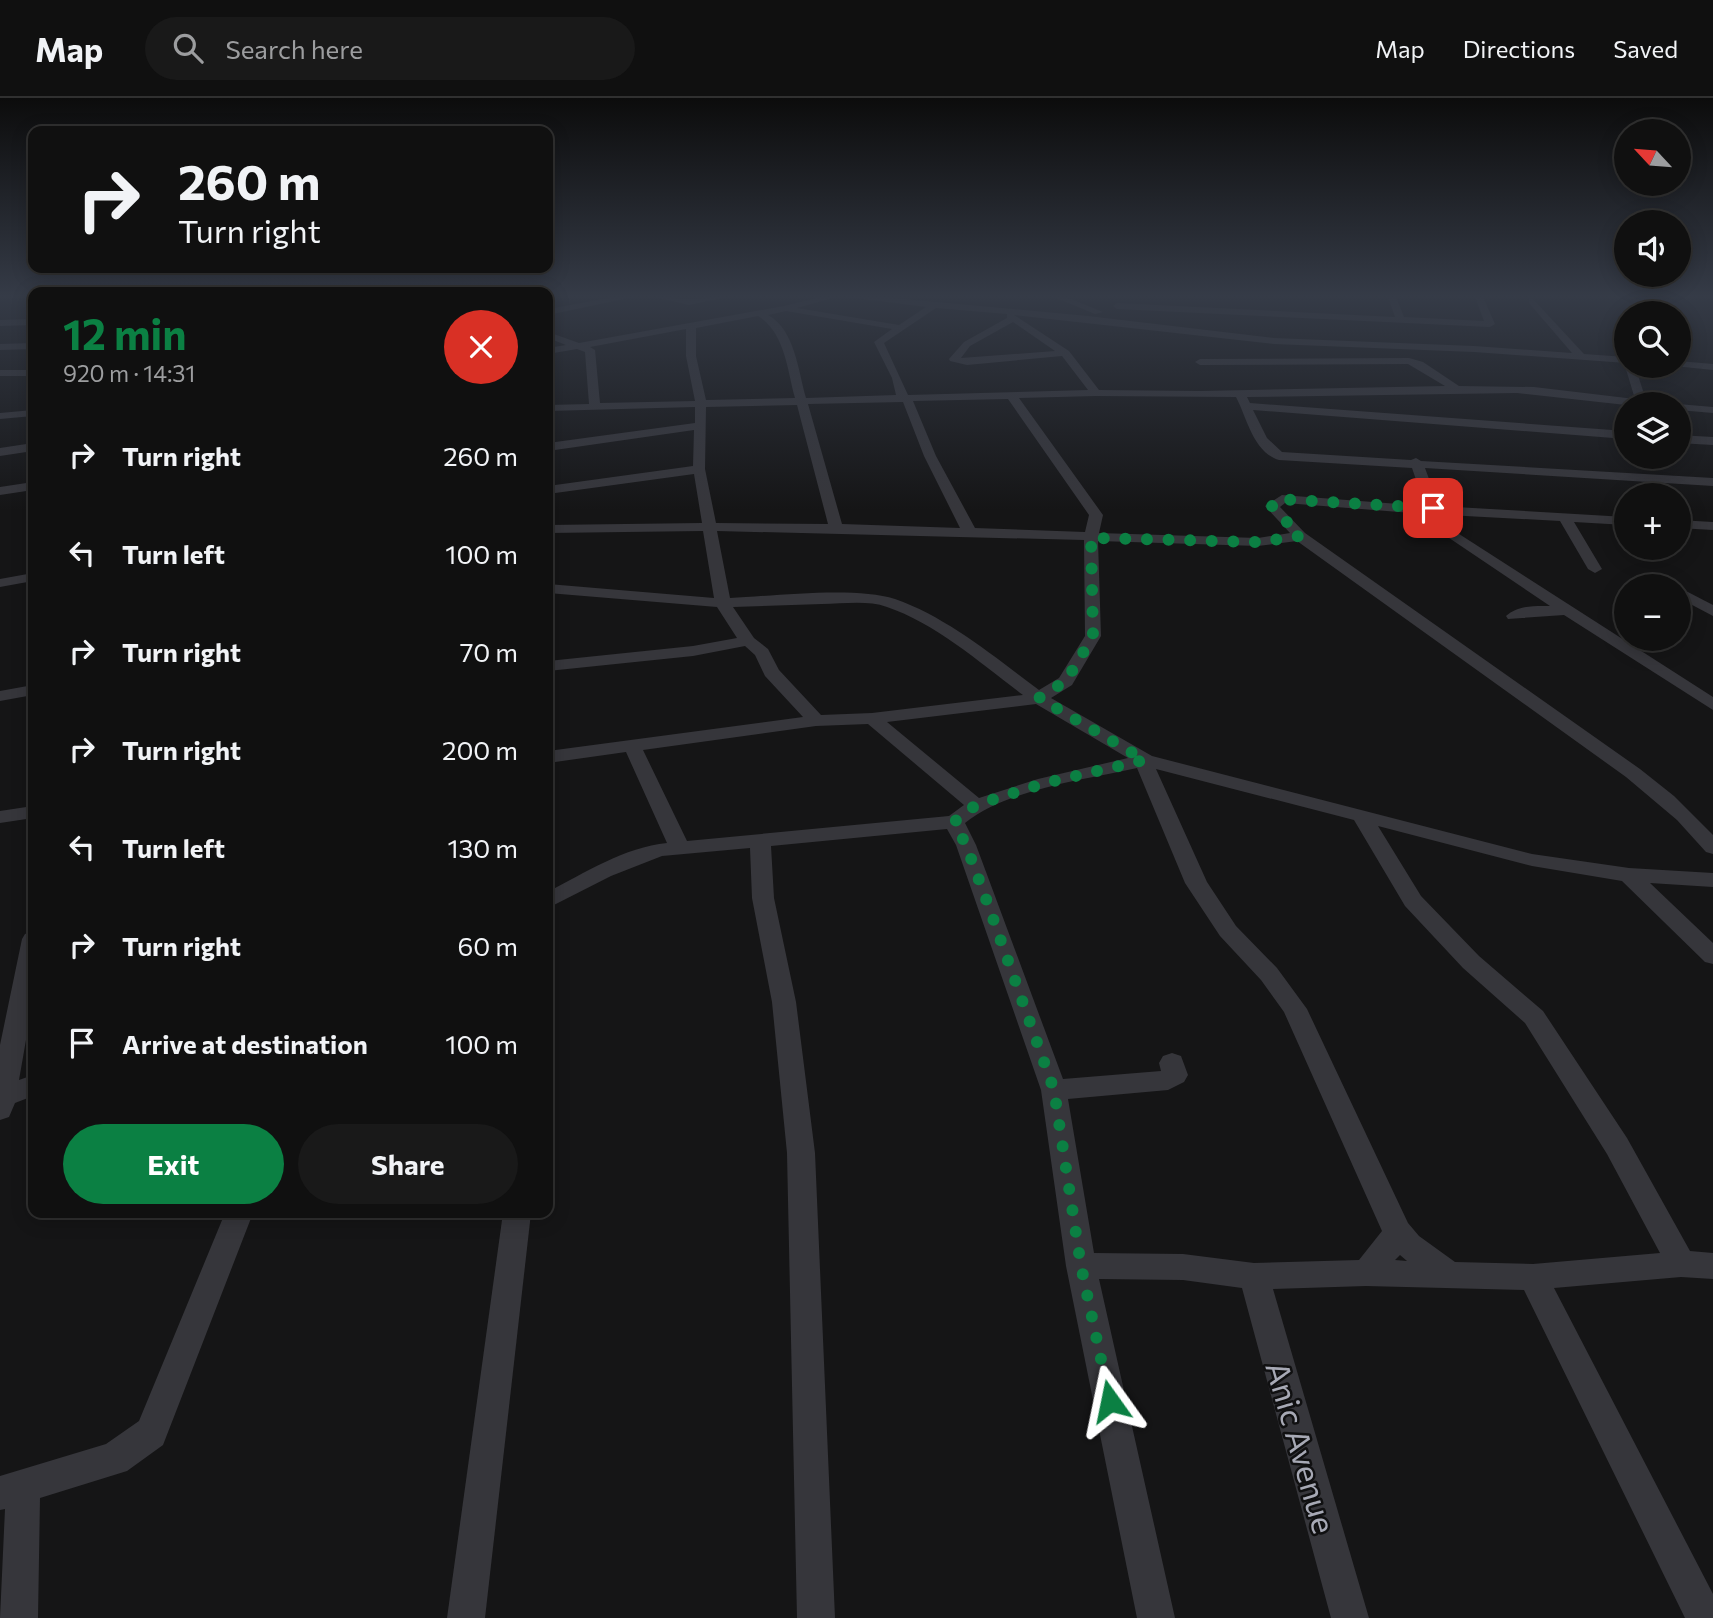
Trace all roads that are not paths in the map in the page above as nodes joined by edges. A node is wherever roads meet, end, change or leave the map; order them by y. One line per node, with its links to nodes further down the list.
1 (592, 368): 21 (street)
2 (694, 368): 19 (street)
3 (793, 368): 18 (street)
4 (892, 368): 17 (street)
5 (1077, 368): 13 (street)
6 (1199, 368): 10 (street)
7 (1425, 368): 11 (street)
8 (4, 373): 9 (street)
9 (28, 373)
10 (1196, 384): 13 (street); 14 (street)
11 (1456, 389): 12 (street); 15 (street)
12 (1330, 392): 14 (street); 26 (street)
13 (1096, 393): 16 (street)
14 (1239, 393): 20 (street)
15 (1614, 396)
16 (1012, 397): 17 (street); 51 (street)
17 (907, 399): 18 (street); 49 (street)
18 (802, 400): 19 (street); 47 (street)
19 (701, 402): 21 (street); 28 (street)
20 (1248, 405): 26 (street); 35 (street)
21 (595, 406): 22 (street)
22 (553, 408)
23 (1691, 408): 24 (street)
24 (1713, 410)
25 (28, 413): 27 (street)
26 (1334, 414): 29 (street)
27 (0, 416)
28 (700, 426): 32 (street); 36 (street)
29 (1614, 434)
30 (1691, 440): 31 (street)
31 (1713, 441)
32 (553, 446)
33 (28, 448): 34 (street)
34 (0, 452)
35 (1416, 463): 37 (street); 41 (street)
36 (699, 469): 39 (street); 46 (street)
37 (1713, 482)
38 (28, 487): 40 (street)
39 (553, 489)
40 (0, 491)
41 (1433, 508): 42 (street); 43 (street)
42 (1416, 509): 50 (street); 59 (street)
43 (1563, 517): 44 (street); 53 (street)
44 (1614, 520)
45 (1706, 525): 52 (street)
46 (709, 527): 47 (street); 48 (street); 58 (street)
47 (836, 528): 49 (street)
48 (553, 529)
49 (970, 533): 51 (street)
50 (1300, 536): 51 (street); 80 (street)
51 (1091, 538): 66 (street)
52 (1713, 542)
53 (1595, 569)
54 (28, 578): 55 (street)
55 (0, 583)
56 (553, 589): 58 (street)
57 (1691, 599): 60 (street)
58 (723, 603): 62 (street); 66 (street)
59 (1566, 610): 61 (street); 67 (street)
60 (1713, 611)
61 (1514, 616)
62 (748, 641): 63 (street); 69 (street)
63 (553, 665)
64 (28, 691): 65 (street)
65 (0, 696)
66 (1039, 698): 68 (street); 72 (street)
67 (1713, 705)
68 (872, 718): 69 (street); 73 (street)
69 (816, 721): 70 (street)
70 (632, 746): 71 (street); 79 (street)
71 (553, 756)
72 (1145, 760): 73 (street); 75 (street); 92 (street)
73 (976, 805): 77 (street)
74 (28, 813): 76 (street)
75 (1360, 814): 81 (street); 93 (street)
76 (0, 817)
77 (954, 822): 78 (street); 88 (street)
78 (760, 840): 79 (street); 103 (street)
79 (679, 847): 83 (street)
80 (1713, 848)
81 (1629, 875): 82 (street); 84 (street)
82 (1713, 880)
83 (553, 898)
84 (1713, 956)
85 (28, 964): 89 (street)
86 (1172, 1063): 88 (street)
87 (28, 1088): 89 (street)
88 (1054, 1090): 94 (street)
89 (1, 1101)
90 (237, 1218): 100 (street)
91 (516, 1218): 102 (street)
92 (1397, 1231): 96 (street); 97 (street)
93 (1681, 1264): 95 (street); 99 (street)
94 (1081, 1266): 98 (street); 104 (street)
95 (1713, 1266)
96 (1366, 1273): 97 (street); 98 (street)
97 (1449, 1275): 99 (street)
98 (1254, 1276): 105 (street, Anic Avenue)
99 (1533, 1277): 106 (street)
100 (11, 1489): 101 (street)
101 (19, 1618)
102 (466, 1618)
103 (816, 1618)
104 (1157, 1618)
105 (1350, 1618)
106 (1705, 1618)

